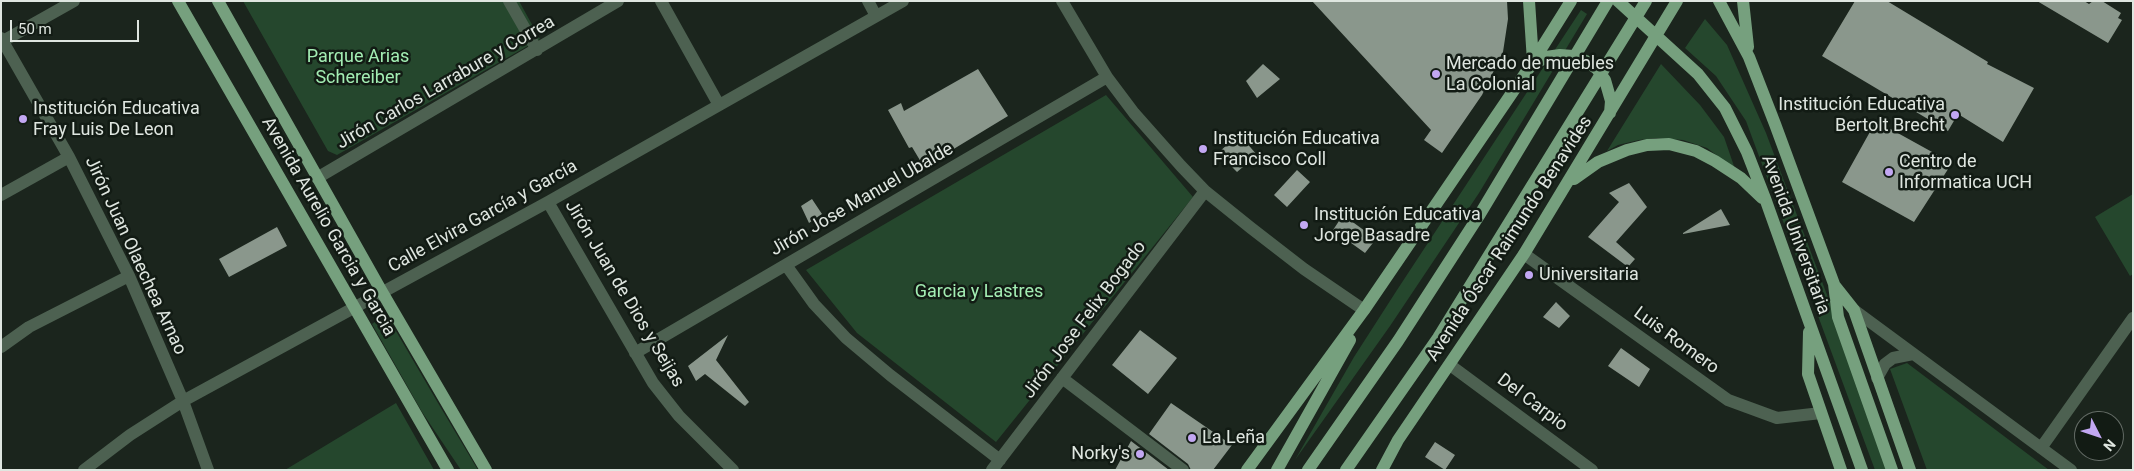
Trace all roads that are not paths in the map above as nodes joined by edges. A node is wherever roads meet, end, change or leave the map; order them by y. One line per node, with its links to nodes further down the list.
1 (74, 1): 20 (street)
2 (178, 1): 39 (main road, Avenida Aurelio Garcia y Garcia)
3 (218, 1): 28 (main road, Avenida Aurelio Garcia y Garcia)
4 (509, 1): 21 (street)
5 (618, 1): 21 (street, Jirón Carlos Larrabure y Correa)
6 (661, 1): 25 (street)
7 (868, 1): 18 (street)
8 (903, 1): 18 (street, Calle Elvira García y García)
9 (1062, 1): 24 (street)
10 (1529, 1): 23 (main road)
11 (1571, 1): 23 (main road)
12 (1608, 1): 63 (main road)
13 (1618, 1): 19 (main road, Avenida Universitaria)
14 (1646, 1): 64 (main road)
15 (1678, 1): 19 (main road, Avenida Óscar Raimundo Benavides)
16 (1719, 1): 22 (main road)
17 (1743, 1): 22 (main road)
18 (876, 16): 25 (street, Calle Elvira García y García)
19 (1657, 36): 26 (main road, Avenida Óscar Raimundo Benavides); 32 (main road, Avenida Universitaria)
20 (2, 39): 27 (street, Jirón Juan Olaechea Arnao)
21 (537, 50): 28 (street, Jirón Carlos Larrabure y Correa)
22 (1749, 57): 37 (main road)
23 (1531, 65): 26 (main road); 40 (main road)
24 (1107, 77): 30 (street); 35 (street, Jirón Jose Manuel Ubalde)
25 (719, 105): 33 (street, Calle Elvira García y García)
26 (1610, 115): 29 (main road, Avenida Óscar Raimundo Benavides)
27 (69, 157): 31 (street); 36 (street, Jirón Juan Olaechea Arnao)
28 (318, 178): 38 (main road, Avenida Aurelio Garcia y Garcia)
29 (1568, 184): 32 (main road); 34 (main road, Avenida Óscar Raimundo Benavides)
30 (1205, 191): 40 (street); 48 (street, Jirón Jose Felix Bogado)
31 (1, 195)
32 (1766, 201): 43 (main road, Avenida Universitaria)
33 (548, 202): 38 (street, Calle Elvira García y García); 45 (street, Jirón Juan de Dios y Seijas)
34 (1524, 254): 47 (main road, Avenida Óscar Raimundo Benavides); 51 (street, Luis Romero)
35 (786, 265): 45 (street, Jirón Jose Manuel Ubalde); 54 (street)
36 (129, 276): 44 (street); 50 (street, Jirón Juan Olaechea Arnao)
37 (1834, 284): 41 (main road); 70 (main road)
38 (382, 292): 39 (street, Calle Elvira García y García); 58 (main road, Avenida Aurelio Garcia y Garcia)
39 (354, 307): 50 (street, Calle Elvira García y García); 57 (main road, Avenida Aurelio Garcia y Garcia)
40 (1364, 310): 61 (main road); 62 (main road)
41 (1854, 310): 46 (street); 49 (main road)
42 (2133, 318): 53 (street)
43 (1809, 324): 51 (main road); 69 (main road, Avenida Universitaria)
44 (1, 347)
45 (635, 353): 59 (street, Jirón Juan de Dios y Seijas)
46 (1913, 354): 49 (street); 53 (street)
47 (1450, 365): 52 (main road, Avenida Óscar Raimundo Benavides); 67 (street, Del Carpio)
48 (1062, 378): 54 (street, Jirón Jose Felix Bogado); 60 (street)
49 (1877, 378): 71 (main road)
50 (183, 400): 55 (street, Calle Elvira García y García); 56 (street, Jirón Juan Olaechea Arnao)
51 (1821, 413): 68 (main road)
52 (1398, 440): 65 (main road); 66 (main road)
53 (2042, 448): 72 (street)
54 (996, 465)
55 (84, 470)
56 (208, 470)
57 (448, 470)
58 (486, 470)
59 (733, 470)
60 (1183, 470)
61 (1247, 470)
62 (1277, 470)
63 (1308, 470)
64 (1346, 470)
65 (1372, 470)
66 (1382, 470)
67 (1592, 470)
68 (1841, 470)
69 (1862, 470)
70 (1892, 470)
71 (1910, 470)
72 (2071, 470)

